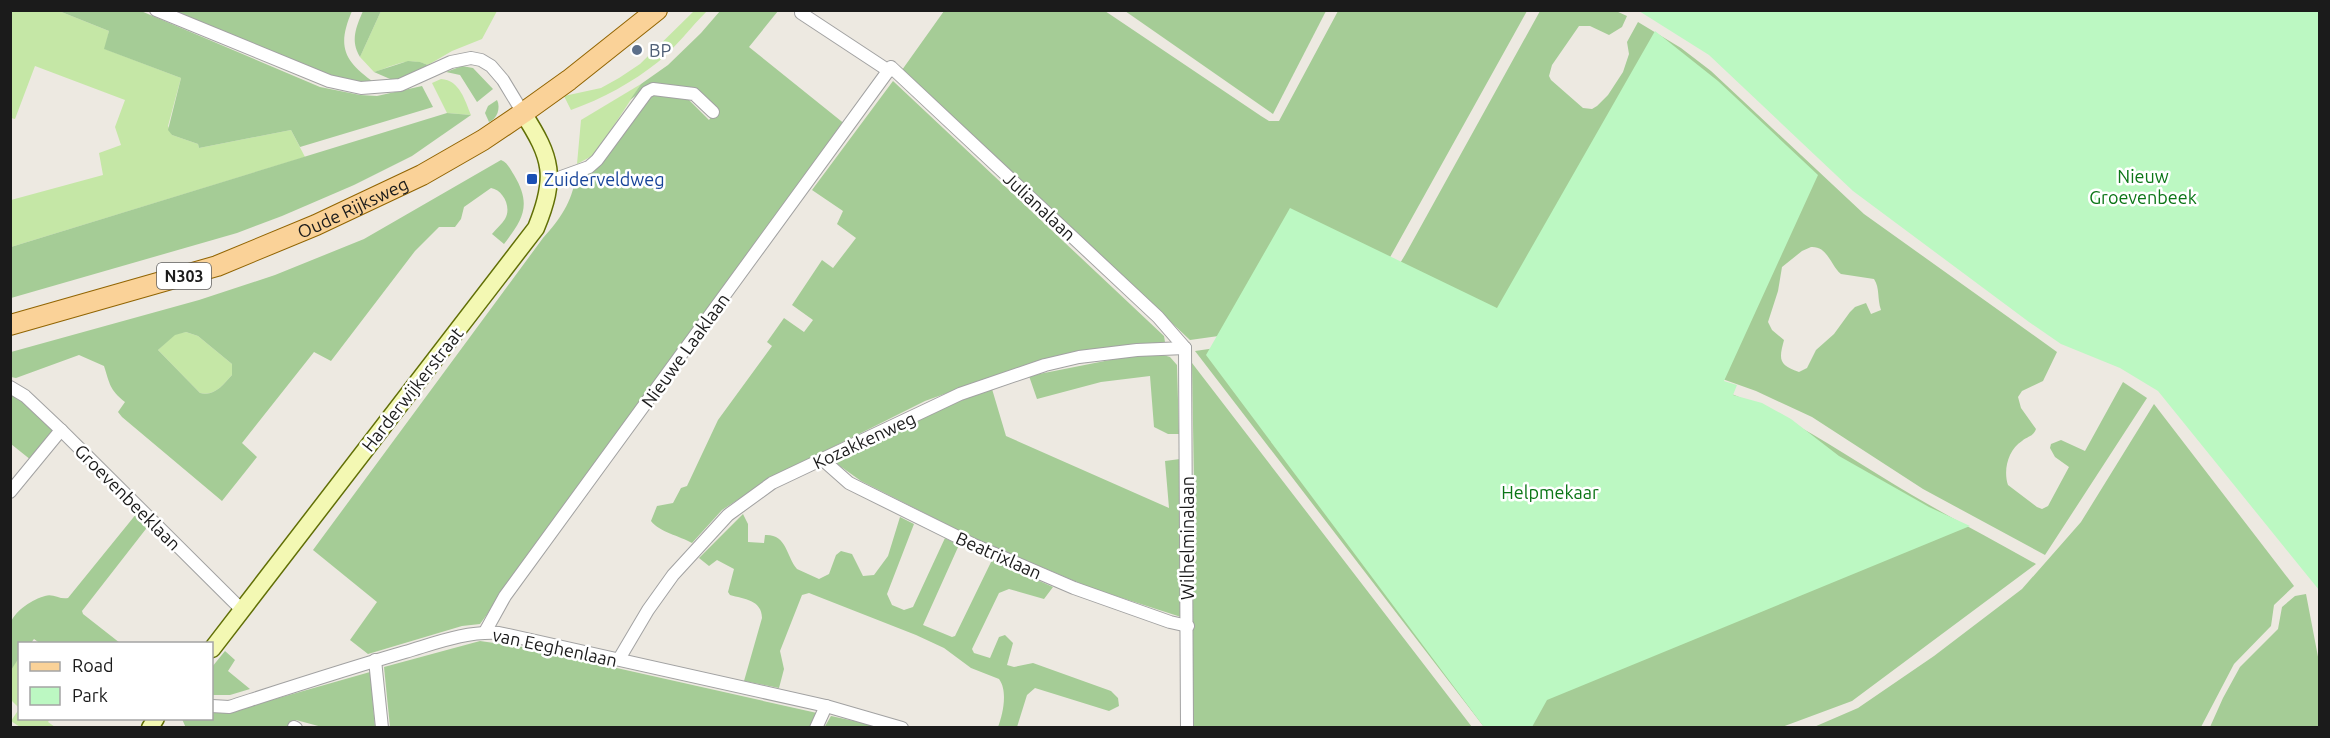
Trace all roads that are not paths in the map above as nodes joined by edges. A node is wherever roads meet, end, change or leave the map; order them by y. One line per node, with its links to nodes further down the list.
1 (156, 10): 6 (street)
2 (657, 10): 6 (main road, Oude Rijksweg / N303)
3 (801, 14): 4 (street)
4 (890, 69): 9 (street, Julianalaan); 16 (street, Nieuwe Laaklaan)
5 (713, 112): 7 (street)
6 (523, 113): 7 (main road, Harderwijkerstraat); 8 (main road, Oude Rijksweg / N303)
7 (550, 181): 14 (main road, Harderwijkerstraat)
8 (10, 325)
9 (1185, 348): 12 (street, Kozakkenweg); 15 (street, Wilhelminalaan)
10 (11, 387): 11 (street, Groevenbeeklaan)
11 (61, 430): 13 (street); 14 (street, Groevenbeeklaan)
12 (823, 459): 15 (street, Beatrixlaan); 18 (street, Kozakkenweg)
13 (10, 492)
14 (242, 610): 17 (main road, Harderwijkerstraat)
15 (1188, 626): 25 (street, Wilhelminalaan)
16 (485, 632): 18 (street, van Eeghenlaan); 19 (street, van Eeghenlaan)
17 (213, 648)
18 (619, 659): 21 (street, van Eeghenlaan)
19 (375, 660): 20 (street, van Eeghenlaan); 22 (street)
20 (213, 706)
21 (826, 706): 23 (street); 24 (street, van Eeghenlaan)
22 (382, 728)
23 (816, 728)
24 (902, 728)
25 (1187, 728)

